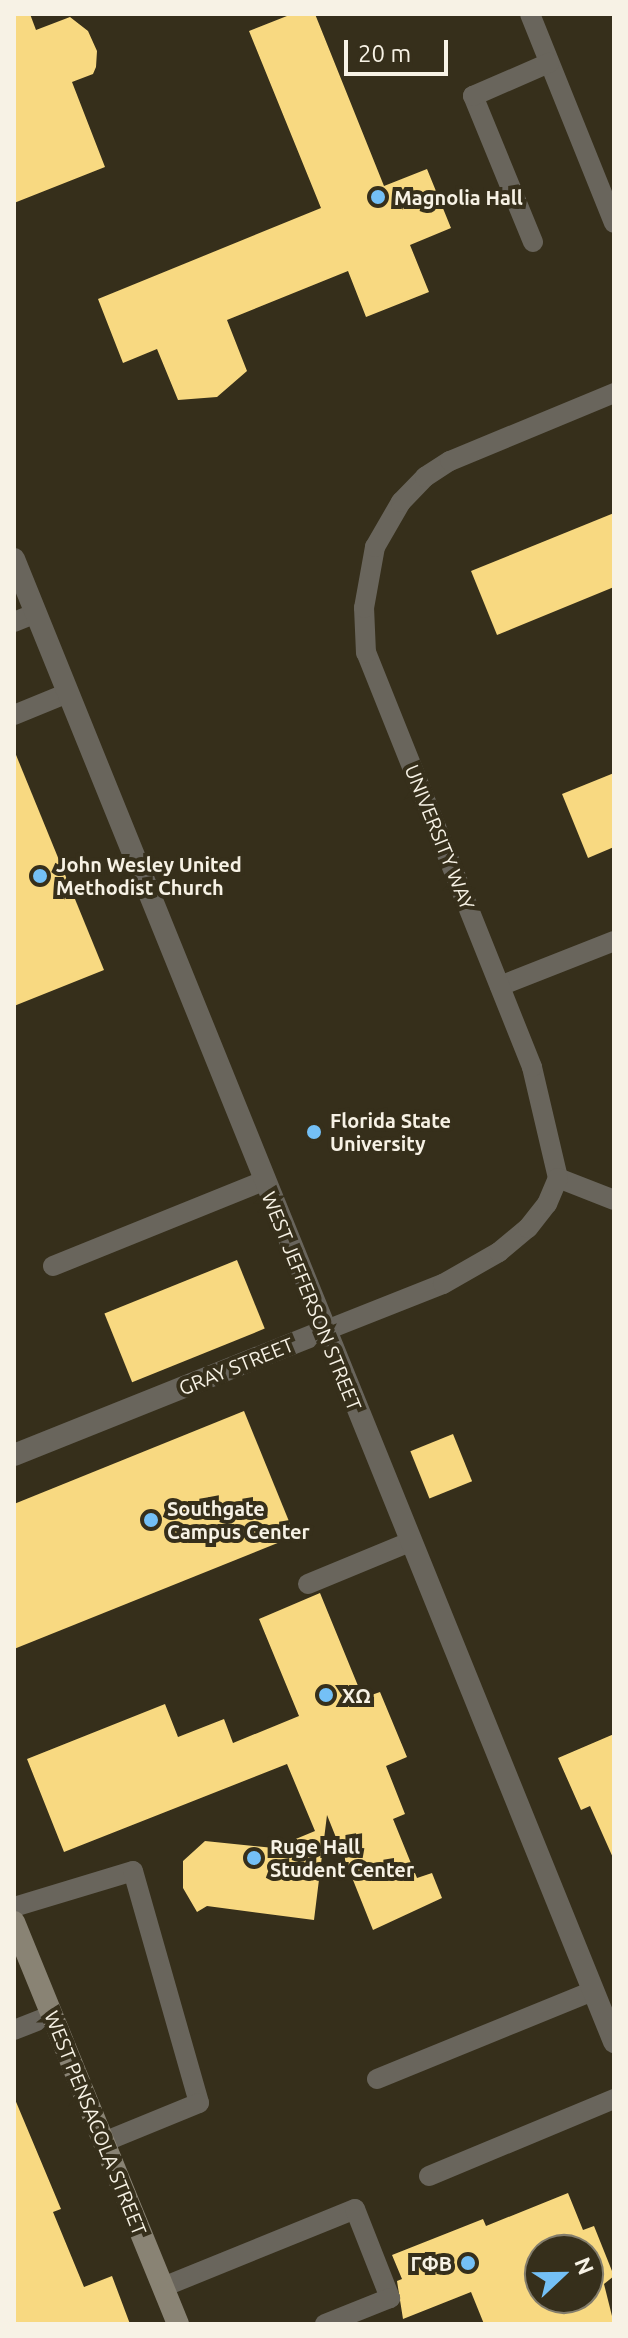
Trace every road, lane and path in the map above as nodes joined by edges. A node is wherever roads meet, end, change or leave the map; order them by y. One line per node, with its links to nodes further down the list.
1 (530, 14): 2 (lane)
2 (549, 63): 3 (lane); 4 (lane)
3 (614, 223)
4 (533, 242)
5 (614, 393): 12 (lane, UNIVERSITY WAY)
6 (14, 559): 7 (street, WEST JEFFERSON STREET)
7 (36, 613): 8 (lane); 9 (street, WEST JEFFERSON STREET)
8 (14, 622)
9 (68, 693): 10 (lane); 14 (street, WEST JEFFERSON STREET)
10 (14, 715)
11 (614, 941): 12 (lane)
12 (500, 986): 13 (lane, UNIVERSITY WAY)
13 (558, 1178): 15 (lane); 17 (lane, GRAY STREET)
14 (263, 1181): 16 (lane); 17 (street, WEST JEFFERSON STREET)
15 (614, 1200)
16 (53, 1266)
17 (324, 1331): 18 (street, GRAY STREET); 19 (street, WEST JEFFERSON STREET)
18 (14, 1455)
19 (410, 1542): 20 (lane); 22 (street, WEST JEFFERSON STREET)
20 (308, 1584)
21 (15, 1921): 23 (main road, WEST PENSACOLA STREET); 28 (lane)
22 (593, 1991): 25 (street, WEST JEFFERSON STREET); 26 (lane)
23 (52, 2015): 24 (lane); 28 (main road, WEST PENSACOLA STREET)
24 (14, 2030)
25 (614, 2042)
26 (377, 2079)
27 (614, 2099): 29 (lane)
28 (104, 2142): 30 (main road, WEST PENSACOLA STREET)
29 (429, 2176)
30 (163, 2287): 31 (main road, WEST PENSACOLA STREET); 32 (lane)
31 (178, 2324)
32 (325, 2324)

